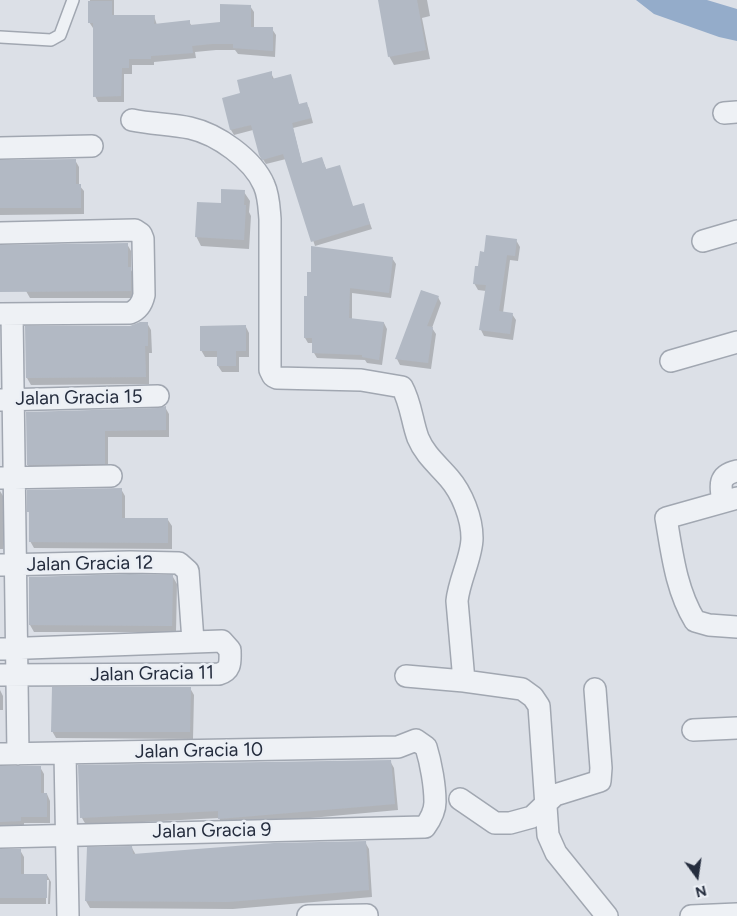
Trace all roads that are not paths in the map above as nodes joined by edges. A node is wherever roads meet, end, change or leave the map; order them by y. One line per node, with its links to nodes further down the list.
1 (73, 0): 2 (lane)
2 (0, 37)
3 (132, 120): 24 (street)
4 (92, 146): 5 (street)
5 (0, 148)
6 (737, 231): 8 (street)
7 (0, 233): 9 (street)
8 (703, 241)
9 (6, 314): 13 (street)
10 (737, 342): 11 (street)
11 (671, 361)
12 (158, 396): 13 (street, Jalan Gracia 15)
13 (6, 400): 16 (street)
14 (737, 471): 17 (street)
15 (111, 476): 16 (street)
16 (7, 478): 18 (street)
17 (730, 500): 19 (street)
18 (8, 565): 20 (street, Jalan Gracia 12); 21 (street)
19 (737, 627)
20 (192, 641): 21 (street, Jalan Gracia 11); 22 (street, Jalan Gracia 11)
21 (8, 649): 22 (street)
22 (9, 676): 29 (street)
23 (406, 676): 24 (street)
24 (464, 681): 31 (street)
25 (595, 689): 31 (street)
26 (737, 728): 27 (street)
27 (693, 730)
28 (65, 753): 29 (street, Jalan Gracia 10); 32 (street, Jalan Gracia 10); 33 (street)
29 (9, 754)
30 (460, 799): 31 (street)
31 (546, 805): 39 (street)
32 (425, 827): 33 (street, Jalan Gracia 9)
33 (66, 834): 34 (street, Jalan Gracia 9); 37 (street)
34 (0, 836)
35 (737, 914): 40 (street)
36 (368, 915): 38 (street)
37 (68, 916)
38 (308, 916)
39 (607, 916)
40 (691, 916)

